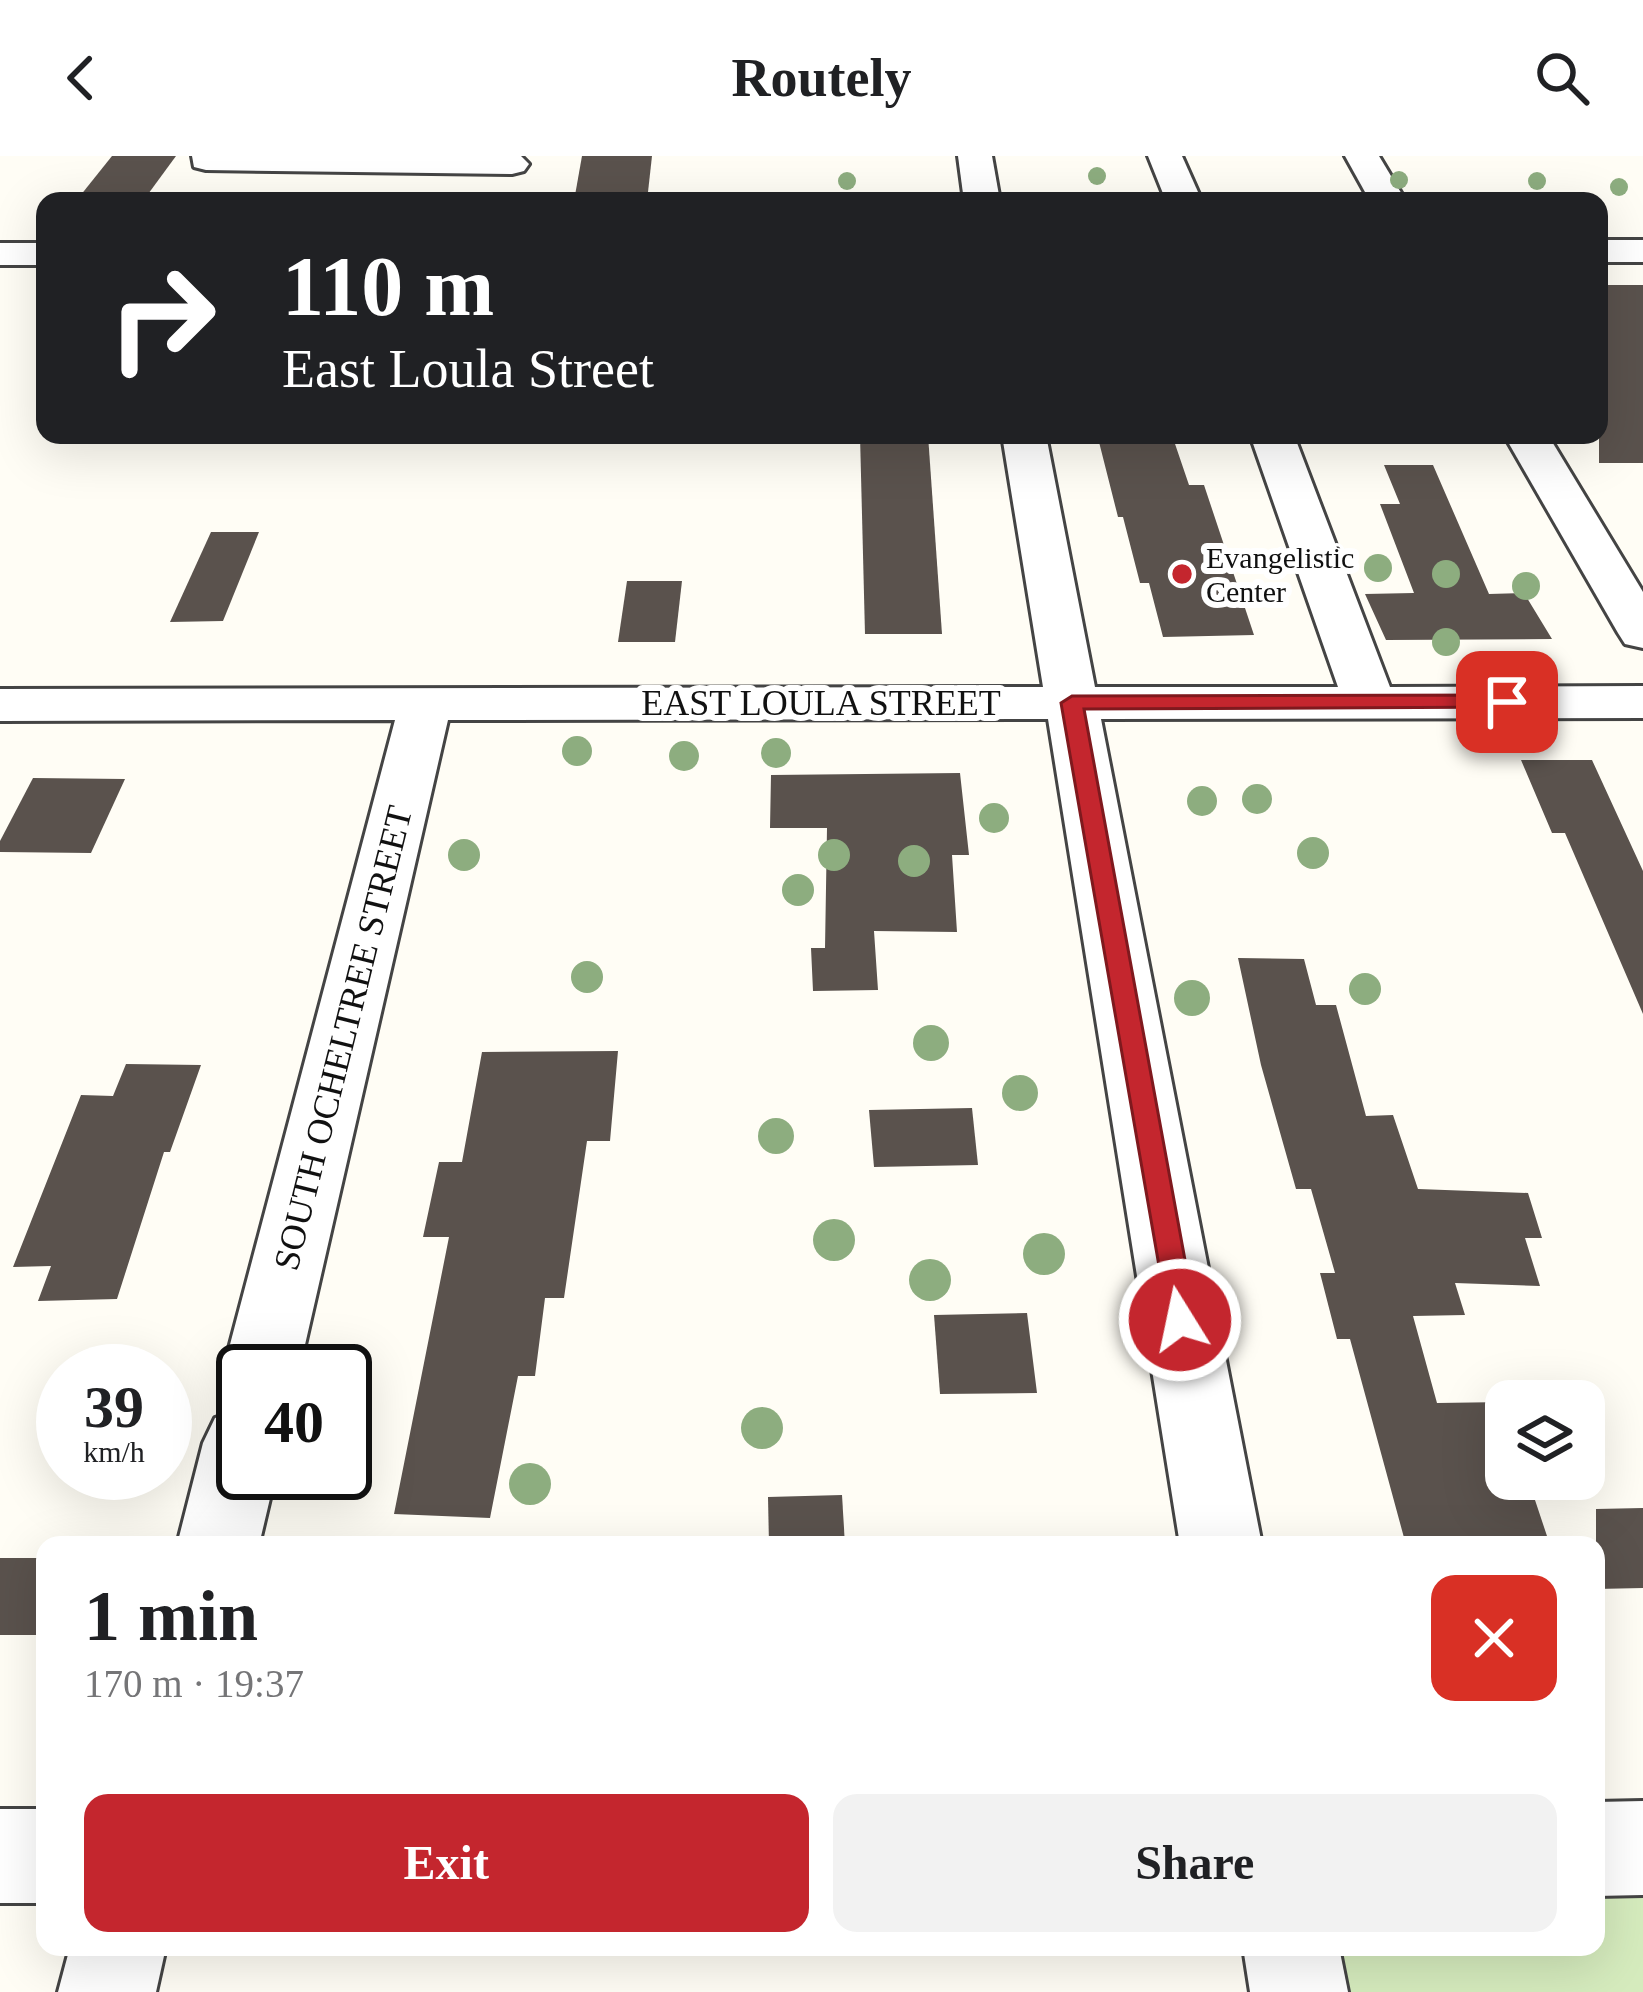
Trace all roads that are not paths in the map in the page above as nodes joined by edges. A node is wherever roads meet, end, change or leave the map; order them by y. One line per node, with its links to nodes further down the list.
1 (974, 156): 7 (street)
2 (1166, 156): 8 (street)
3 (1362, 156): 9 (street)
4 (206, 160): 5 (street)
5 (514, 160): 6 (street)
6 (504, 192)
7 (980, 192)
8 (1180, 192)
9 (1383, 192)
10 (1608, 251): 11 (street)
11 (1643, 251)
12 (0, 254): 13 (street)
13 (36, 254)
14 (1026, 444): 19 (street)
15 (1276, 444): 20 (street)
16 (1531, 444): 17 (street)
17 (1643, 633)
18 (1643, 702): 20 (street, EAST LOULA STREET)
19 (1072, 703): 20 (street, EAST LOULA STREET); 22 (street, EAST LOULA STREET); 26 (street)
20 (1370, 703)
21 (0, 705): 22 (street, EAST LOULA STREET)
22 (425, 705): 23 (street, SOUTH OCHELTREE STREET)
23 (268, 1344)
24 (229, 1500): 25 (street)
25 (220, 1536)
26 (1218, 1536)
27 (1643, 1848): 28 (street)
28 (1605, 1849)
29 (0, 1856): 30 (street)
30 (36, 1856)
31 (116, 1956): 33 (street)
32 (1293, 1956): 34 (street)
33 (107, 1992)
34 (1299, 1992)

